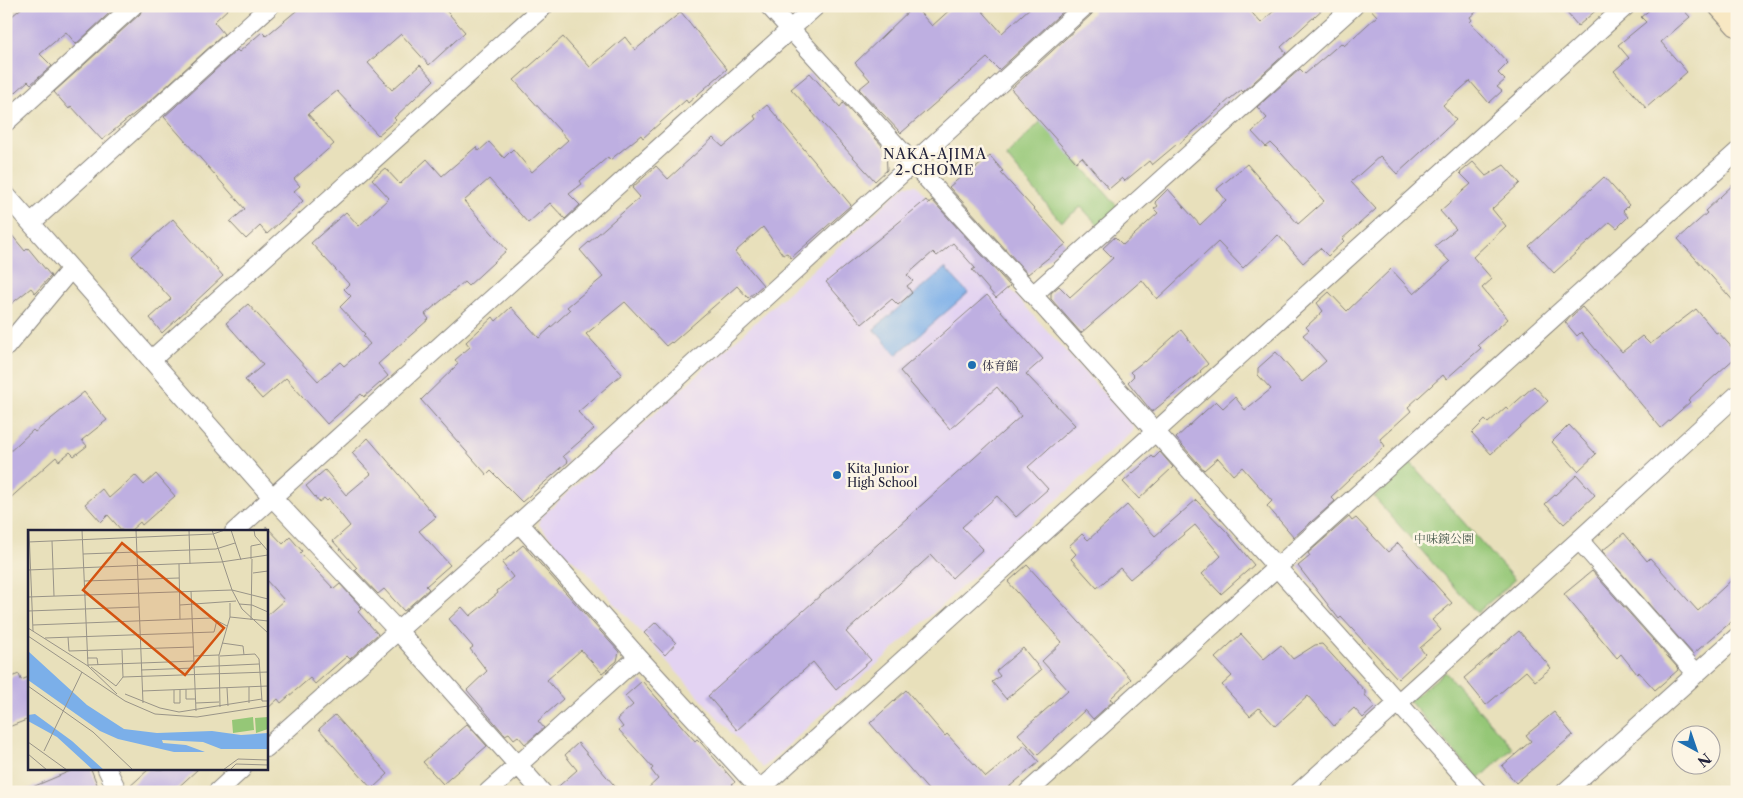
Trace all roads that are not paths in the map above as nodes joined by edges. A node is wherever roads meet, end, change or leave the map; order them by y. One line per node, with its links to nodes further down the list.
1 (134, 6): 12 (street)
2 (270, 6): 16 (street)
3 (544, 6): 20 (street)
4 (769, 6): 11 (street)
5 (816, 6): 11 (street)
6 (1085, 6): 14 (street)
7 (1354, 6): 18 (street)
8 (1626, 6): 22 (street)
9 (1721, 6): 10 (street)
10 (1737, 24)
11 (790, 30): 14 (street); 23 (street)
12 (6, 122)
13 (1737, 152): 27 (street)
14 (912, 163): 18 (street); 24 (street)
15 (6, 195): 16 (street)
16 (32, 222): 17 (street)
17 (70, 270): 19 (street); 20 (street)
18 (1033, 295): 22 (street)
19 (6, 348)
20 (151, 360): 23 (street)
21 (1737, 395): 26 (street)
22 (1154, 430): 27 (street); 37 (street)
23 (272, 497): 25 (street); 28 (street)
24 (519, 523): 28 (street); 30 (street)
25 (236, 530)
26 (1579, 540): 31 (street); 32 (street)
27 (1276, 567): 32 (street); 42 (street)
28 (398, 631): 33 (street); 34 (street)
29 (1737, 637): 31 (street)
30 (638, 658): 34 (street); 37 (street)
31 (1696, 673): 45 (street)
32 (1397, 703): 43 (street); 44 (street)
33 (268, 746)
34 (518, 765): 40 (street); 41 (street)
35 (107, 770): 38 (street)
36 (241, 770): 39 (street)
37 (760, 791)
38 (118, 792)
39 (217, 792)
40 (488, 792)
41 (542, 792)
42 (1028, 792)
43 (1299, 792)
44 (1478, 792)
45 (1565, 792)

